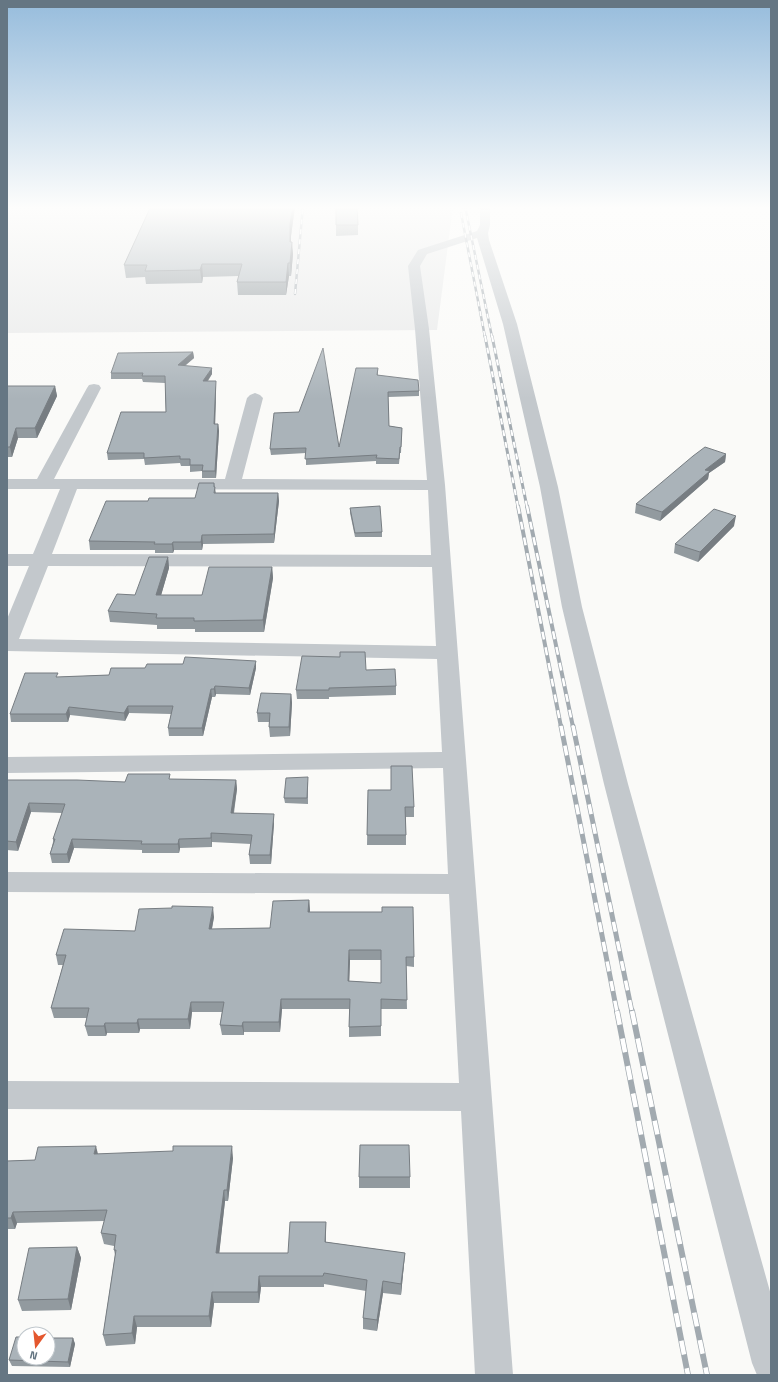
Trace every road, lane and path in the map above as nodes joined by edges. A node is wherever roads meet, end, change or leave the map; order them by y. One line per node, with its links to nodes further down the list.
1 (415, 270): 9 (street)
2 (493, 270): 21 (street)
3 (94, 388): 6 (street)
4 (255, 398): 8 (street)
5 (7, 484): 6 (street)
6 (43, 484): 7 (street)
7 (71, 484): 8 (street); 10 (street)
8 (232, 484): 9 (street)
9 (436, 485): 12 (street)
10 (41, 559): 11 (street); 12 (street); 13 (street)
11 (7, 560)
12 (441, 561): 14 (street)
13 (7, 644): 14 (street)
14 (447, 653): 15 (street)
15 (454, 760): 16 (street); 18 (street)
16 (7, 765)
17 (7, 882): 18 (street)
18 (462, 884): 20 (street)
19 (7, 1095): 20 (street)
20 (476, 1097): 22 (street)
21 (771, 1363)
22 (494, 1375)

